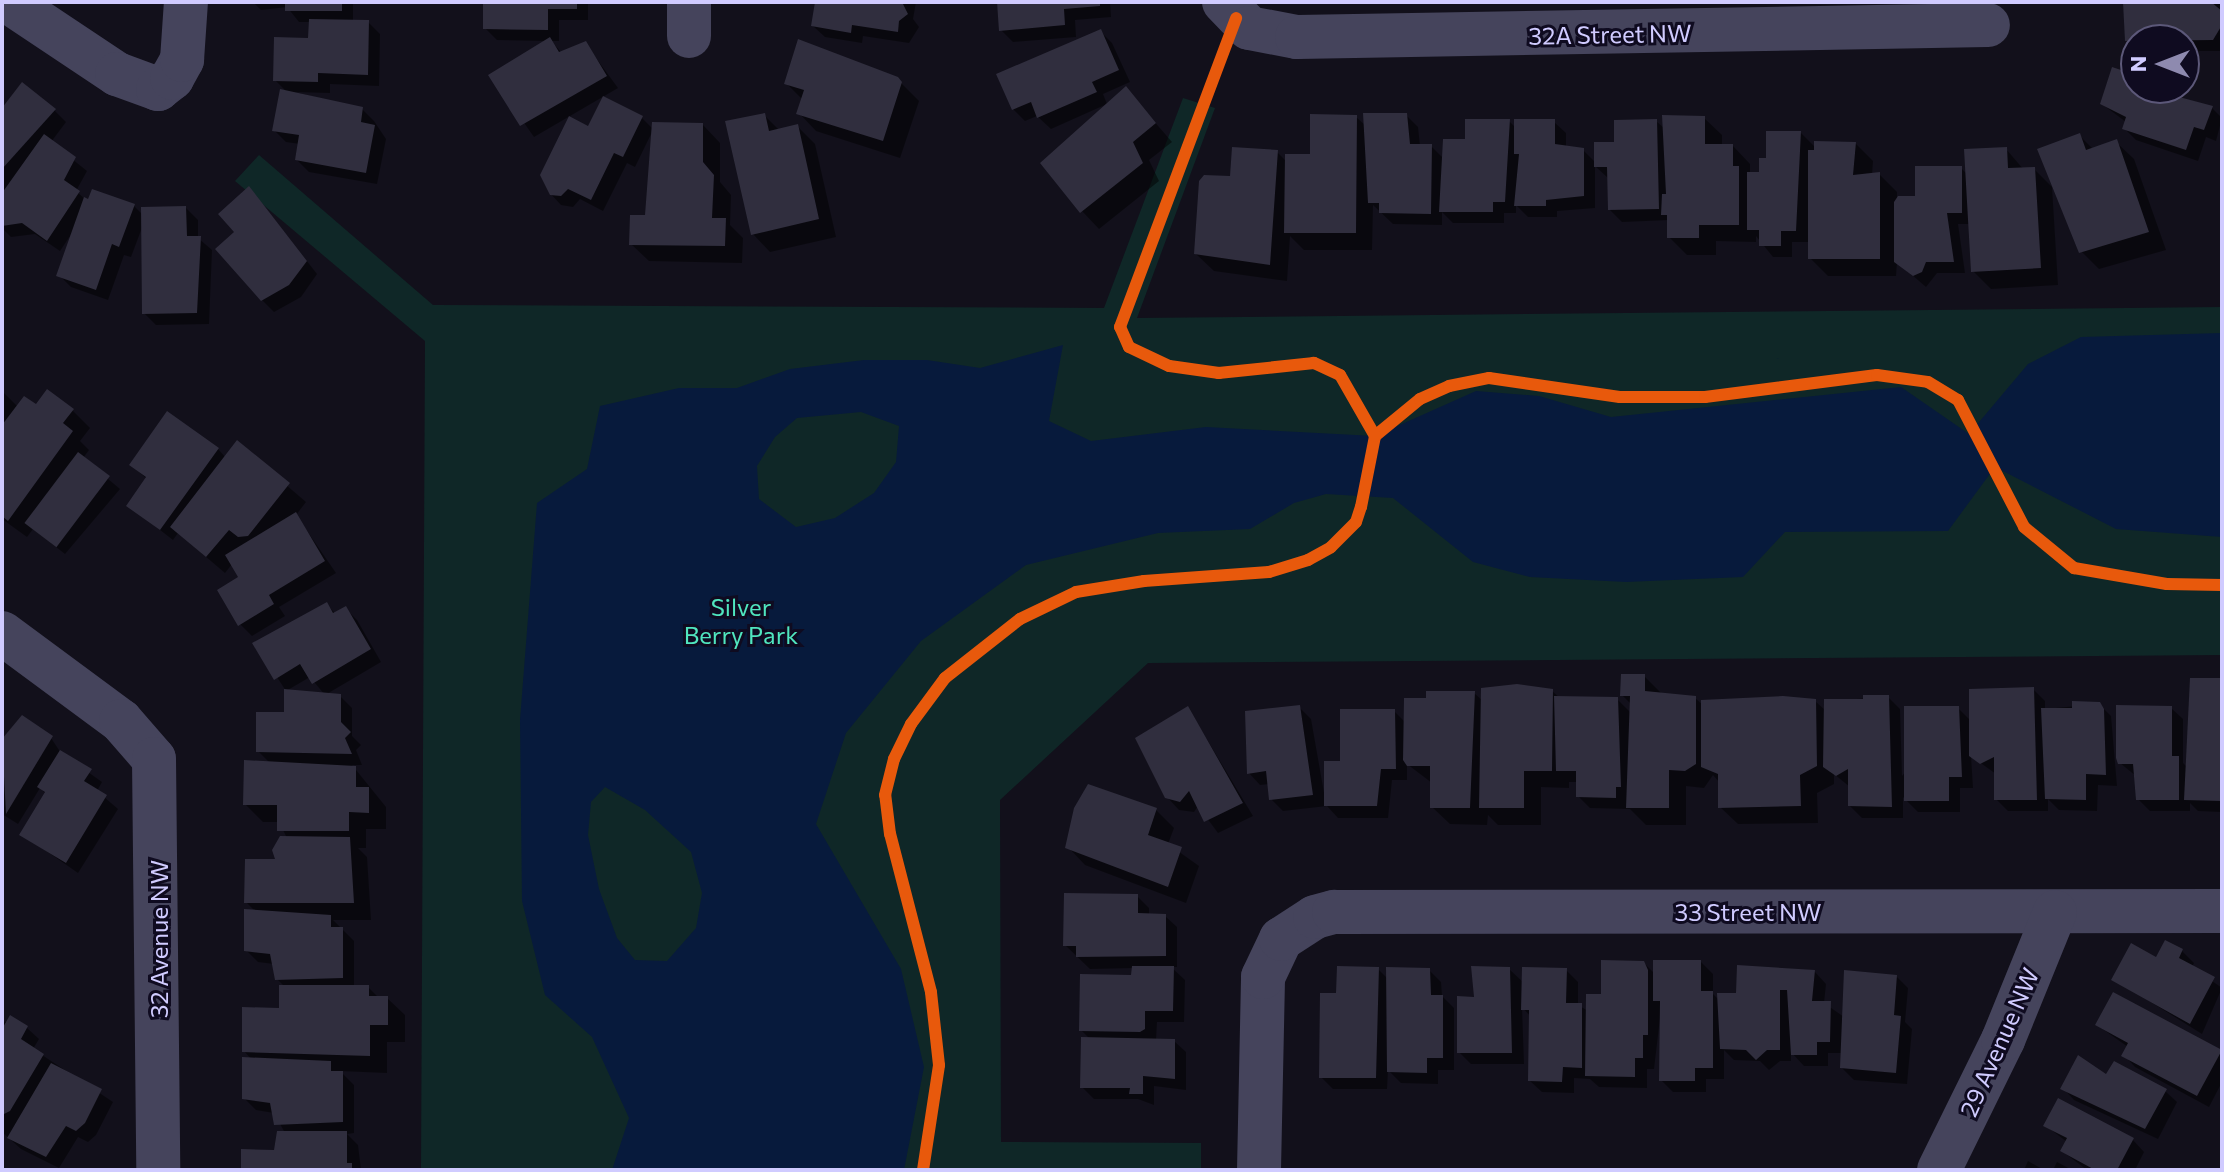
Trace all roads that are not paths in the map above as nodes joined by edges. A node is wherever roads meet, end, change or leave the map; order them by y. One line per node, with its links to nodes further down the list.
1 (9, 2): 2 (street)
2 (186, 2)
3 (1230, 10): 4 (street, 32A Street NW)
4 (1722, 18): 5 (street, 32A Street NW)
5 (1988, 25)
6 (2, 633): 9 (street, 32 Avenue NW)
7 (2222, 911): 8 (street, 33 Street NW)
8 (2055, 912): 10 (street, 33 Street NW); 11 (street, 29 Avenue NW)
9 (158, 1170)
10 (1259, 1170)
11 (1939, 1170)

